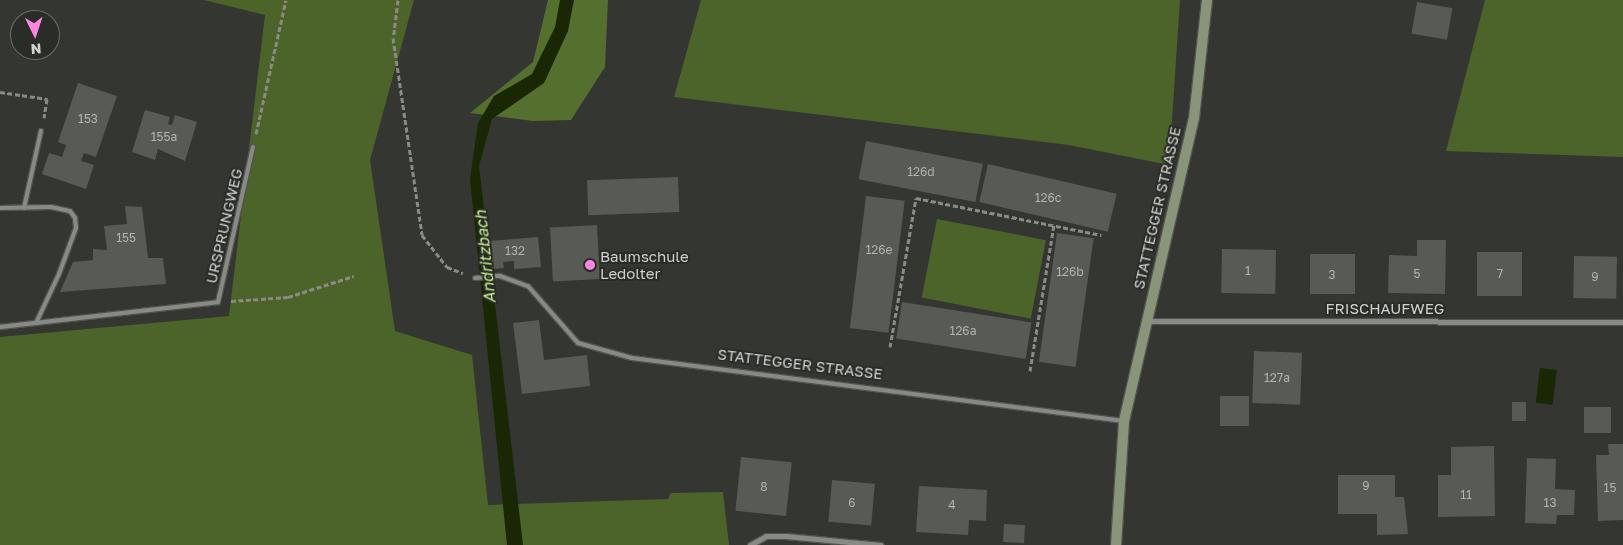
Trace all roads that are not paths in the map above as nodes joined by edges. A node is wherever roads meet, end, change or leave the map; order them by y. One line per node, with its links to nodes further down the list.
1 (1207, 0): 7 (main road, STATTEGGER STRASSE)
2 (41, 131): 5 (lane)
3 (253, 147): 9 (lane, URSPRUNGWEG)
4 (0, 208): 5 (lane)
5 (24, 208): 9 (lane)
6 (475, 278): 11 (lane, STATTEGGER STRASSE)
7 (1146, 321): 8 (street, FRISCHAUFWEG); 11 (main road, STATTEGGER STRASSE)
8 (1623, 322)
9 (36, 323): 10 (lane, URSPRUNGWEG)
10 (0, 327)
11 (1124, 421): 14 (main road, STATTEGGER STRASSE)
12 (750, 545): 13 (street)
13 (881, 545)
14 (1116, 545)

